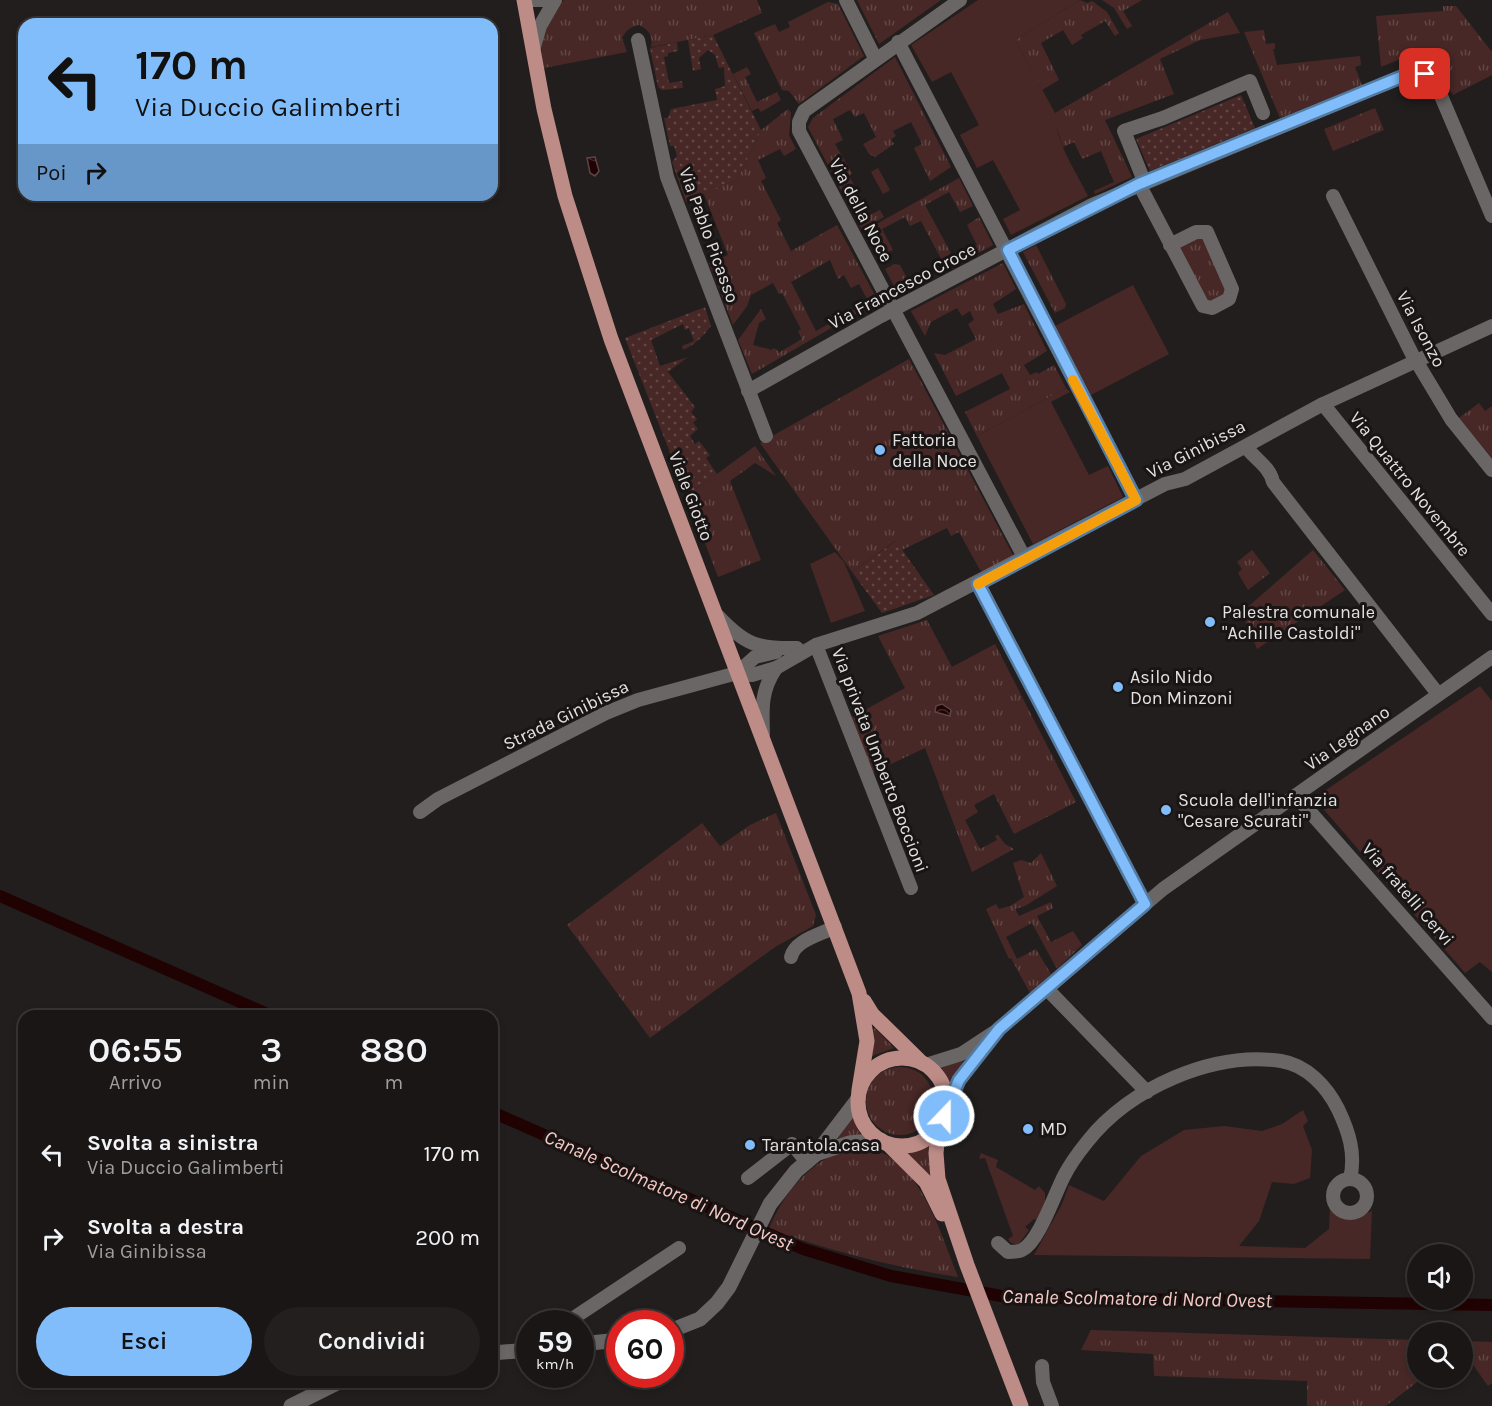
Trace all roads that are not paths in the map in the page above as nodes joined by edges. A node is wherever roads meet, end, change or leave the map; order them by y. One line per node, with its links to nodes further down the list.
1 (524, 0): 9 (main road, Viale Giotto)
2 (531, 0): 3 (street)
3 (549, 0)
4 (555, 0): 9 (street)
5 (846, 0): 10 (street)
6 (960, 0): 8 (street, Via della Noce)
7 (638, 40): 20 (street, Via Pablo Picasso)
8 (898, 42): 10 (street, Via della Noce); 16 (street)
9 (533, 50): 28 (main road, Viale Giotto)
10 (875, 58): 17 (street, Via della Noce)
11 (1263, 113): 12 (street)
12 (1142, 182): 14 (street, Via Francesco Croce); 15 (street); 16 (street, Via Francesco Croce)
13 (1333, 196): 19 (street, Via Isonzo)
14 (1492, 216)
15 (1170, 245): 15 (street)
16 (1008, 250): 17 (street, Via Francesco Croce); 25 (street)
17 (894, 309): 20 (street, Via Francesco Croce); 26 (street, Via della Noce)
18 (1492, 326): 19 (street, Via Ginibissa)
19 (1415, 359): 21 (street, Via Ginibissa); 24 (street, Via Isonzo)
20 (748, 391): 22 (street, Via Pablo Picasso)
21 (1323, 404): 23 (street, Via Ginibissa); 29 (street, Via Quattro Novembre)
22 (766, 436)
23 (1246, 447): 25 (street, Via Ginibissa); 35 (street)
24 (1492, 470)
25 (1136, 500): 26 (street, Via Ginibissa)
26 (1024, 557): 27 (street, Via Ginibissa)
27 (978, 584): 30 (street, Via Ginibissa); 40 (street)
28 (714, 612): 31 (street, Via Ginibissa); 34 (main road, Viale Giotto)
29 (1492, 614)
30 (816, 645): 31 (street, Via Ginibissa); 33 (street, Via Ginibissa); 39 (street, Via privata Umberto Boccioni)
31 (797, 648): 34 (street, Via Ginibissa)
32 (1492, 657): 35 (street, Via Legnano)
33 (776, 668): 34 (street, Via Ginibissa); 36 (street)
34 (737, 673): 36 (main road, Viale Giotto); 38 (street, Strada Ginibissa)
35 (1438, 694): 37 (street, Via Legnano)
36 (764, 742): 41 (main road, Viale Giotto)
37 (1296, 796): 40 (street, Via Legnano); 45 (street, Via fratelli Cervi)
38 (420, 812)
39 (911, 888)
40 (1145, 904): 43 (street, Via Legnano)
41 (835, 927): 42 (street); 44 (main road, Viale Giotto)
42 (791, 957)
43 (1048, 990): 46 (street, Via Legnano); 48 (street)
44 (859, 993): 47 (main road, Viale Giotto); 49 (main road, Viale Giotto)
45 (1492, 1018)
46 (999, 1029): 47 (street, Via Legnano); 50 (street, Via Legnano)
47 (923, 1063): 49 (main road); 50 (main road, Viale Giotto)
48 (1147, 1092): 55 (street); 56 (street)
49 (858, 1094): 52 (main road, Viale Giotto); 53 (street)
50 (946, 1107): 51 (main road, Viale Giotto)
51 (939, 1125): 52 (main road); 58 (main road, Viale Giotto)
52 (884, 1142): 53 (street); 58 (main road, Viale Giotto)
53 (812, 1158): 54 (street); 60 (street)
54 (748, 1178)
55 (1350, 1179)
56 (998, 1243)
57 (679, 1248): 59 (street)
58 (966, 1265): 66 (main road, Viale Giotto)
59 (586, 1310)
60 (684, 1325)
61 (516, 1351): 62 (street)
62 (498, 1353)
63 (1042, 1366): 67 (street)
64 (327, 1388): 65 (street)
65 (291, 1406)
66 (1021, 1406)
67 (1052, 1406)

